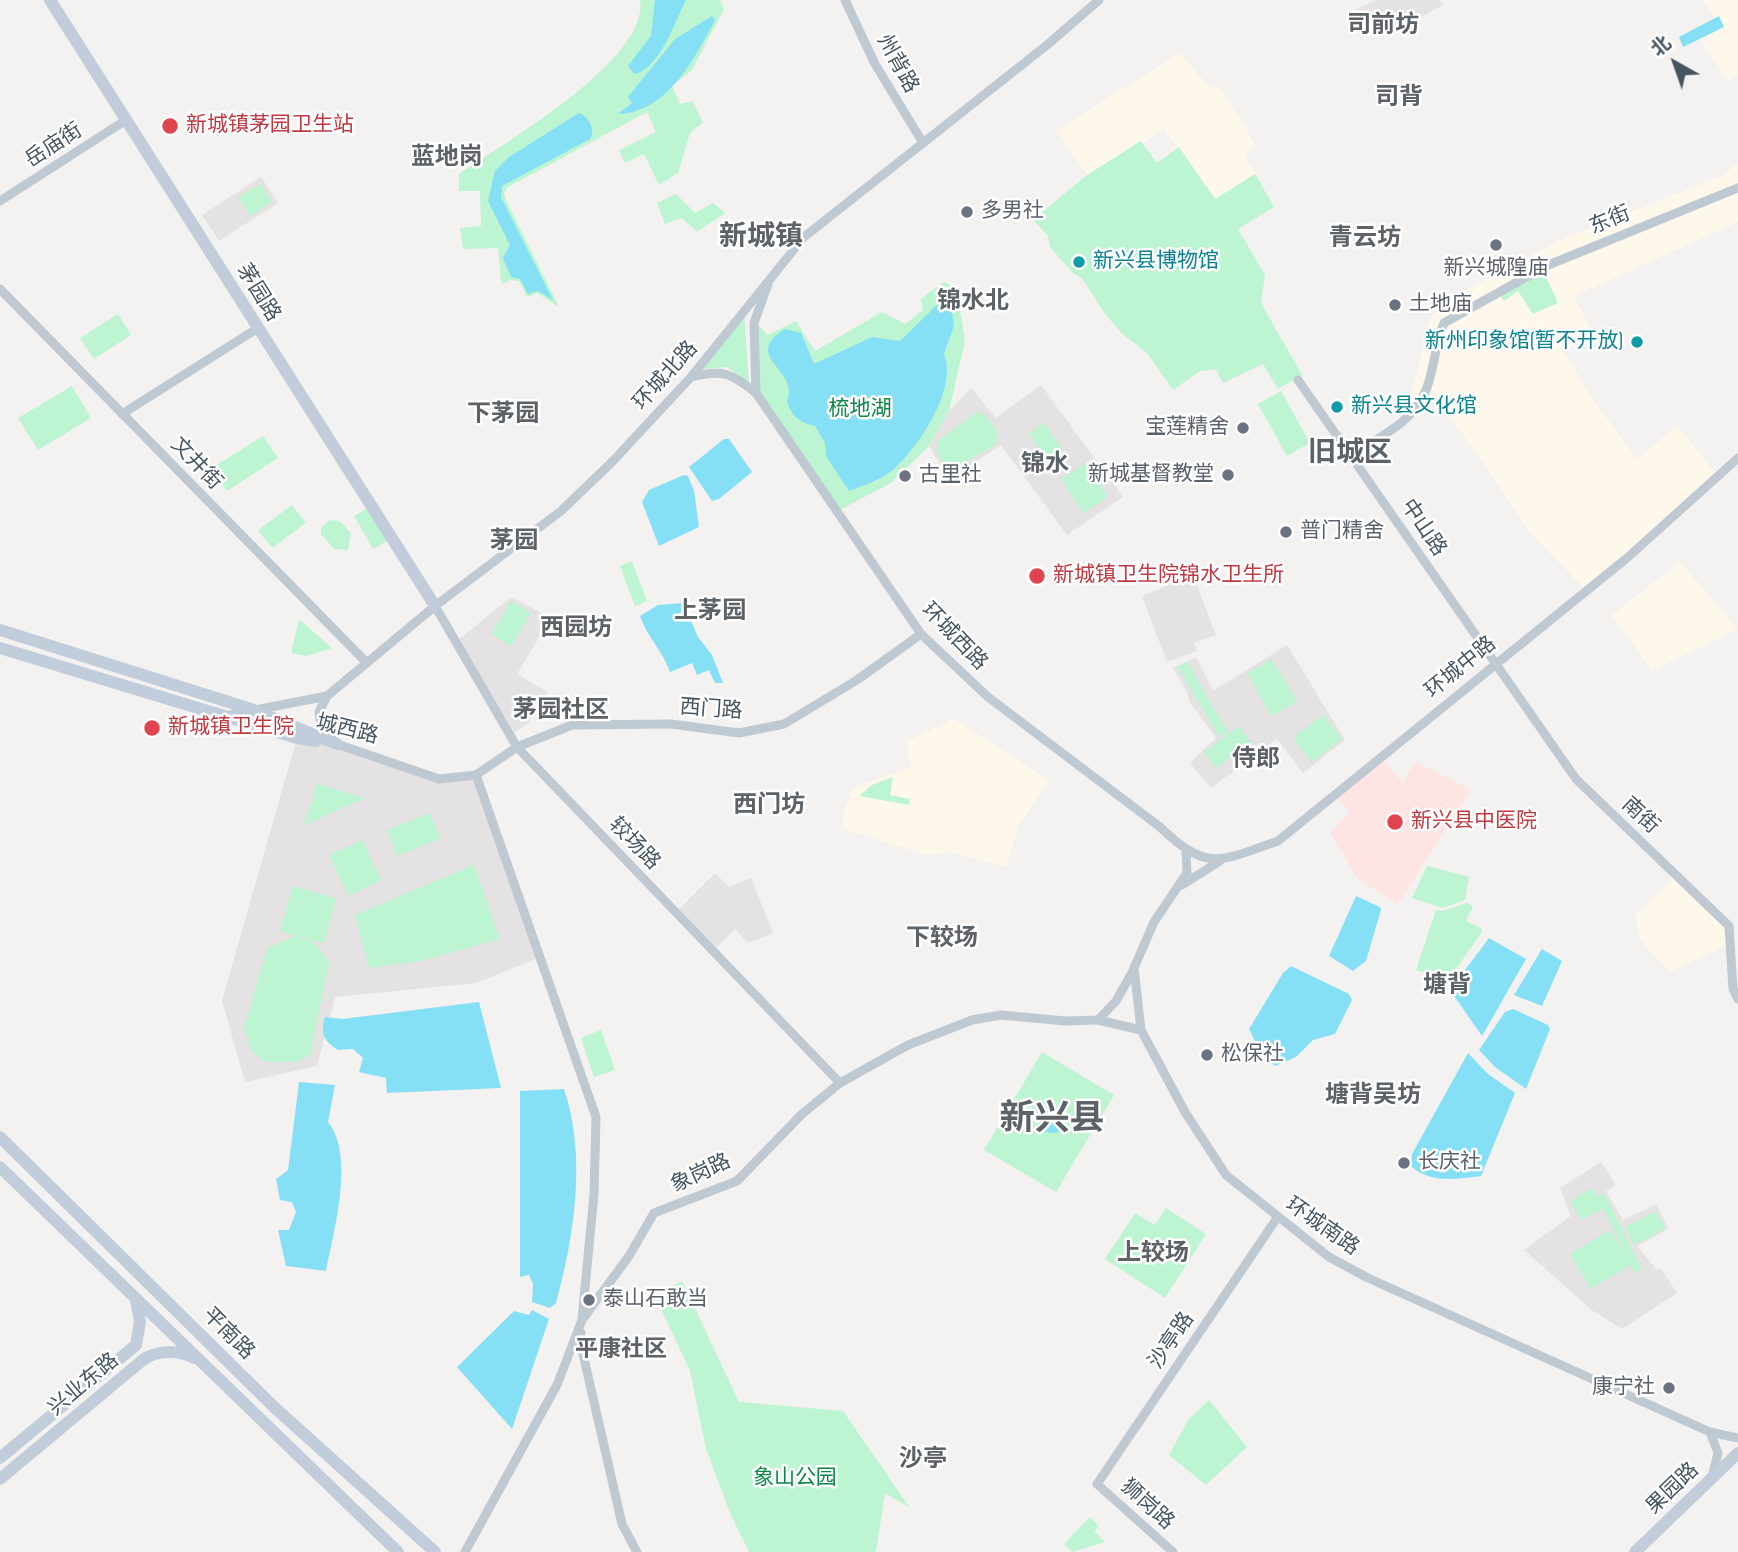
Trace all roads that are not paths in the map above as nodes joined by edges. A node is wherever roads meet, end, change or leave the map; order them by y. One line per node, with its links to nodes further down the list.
1 (50, 0): 4 (main road, 茅园路)
2 (845, 0): 5 (street, 州背路)
3 (1099, 0): 5 (street, 环城北路)
4 (126, 120): 7 (street, 岳庙街); 10 (main road, 茅园路)
5 (923, 143): 8 (street, 环城北路)
6 (1738, 188): 15 (street, 东街)
7 (0, 201)
8 (768, 284): 11 (street, 环城北路); 13 (street)
9 (0, 289): 14 (street, 文井街)
10 (258, 328): 14 (street); 17 (main road, 茅园路)
11 (691, 377): 13 (street, 环城西路); 17 (street, 环城北路)
12 (1298, 380): 15 (street, 中山路)
13 (756, 393): 19 (street, 环城西路)
14 (122, 414): 21 (street, 文井街)
15 (1352, 454): 22 (street, 中山路)
16 (1738, 458): 22 (street, 环城中路)
17 (435, 606): 21 (street, 环城北路); 26 (street, 较场路)
18 (0, 630): 25 (main road)
19 (921, 634): 26 (street, 西门路); 28 (street, 环城西路)
20 (0, 648): 24 (main road, 城西路)
21 (367, 663): 23 (street, 环城北路)
22 (1494, 663): 29 (street, 环城中路); 32 (street, 南街)
23 (327, 696): 24 (street, 环城北路); 25 (street)
24 (223, 716): 25 (main road, 城西路)
25 (338, 744): 27 (street, 城西路)
26 (517, 747): 27 (street, 城西路); 35 (street, 较场路)
27 (476, 775): 40 (street)
28 (1185, 851): 29 (street); 30 (street)
29 (1220, 861): 30 (street, 环城中路)
30 (1181, 886): 31 (street)
31 (1133, 968): 33 (street); 34 (street, 环城南路)
32 (1738, 999)
33 (1098, 1020): 34 (street, 象岗路); 35 (street, 象岗路)
34 (1142, 1030): 38 (street, 环城南路)
35 (840, 1083): 40 (street, 象岗路)
36 (0, 1137): 50 (main road, 平南路)
37 (0, 1167): 39 (main road, 平南路)
38 (1277, 1218): 42 (street, 环城南路); 48 (street, 沙亭路)
39 (136, 1300): 41 (main road, 平南路); 45 (main road, 兴业东路)
40 (582, 1320): 51 (street, 象岗路); 52 (street)
41 (202, 1363): 46 (main road, 兴业东路); 49 (main road, 平南路)
42 (1710, 1432): 43 (street, 环城南路); 47 (street)
43 (1738, 1438)
44 (1738, 1453): 47 (main road, 果园路)
45 (0, 1458)
46 (0, 1479)
47 (1712, 1479): 54 (main road, 果园路)
48 (1097, 1484): 53 (street, 狮岗路)
49 (398, 1552)
50 (435, 1552)
51 (466, 1552)
52 (638, 1552)
53 (1173, 1552)
54 (1635, 1552)

